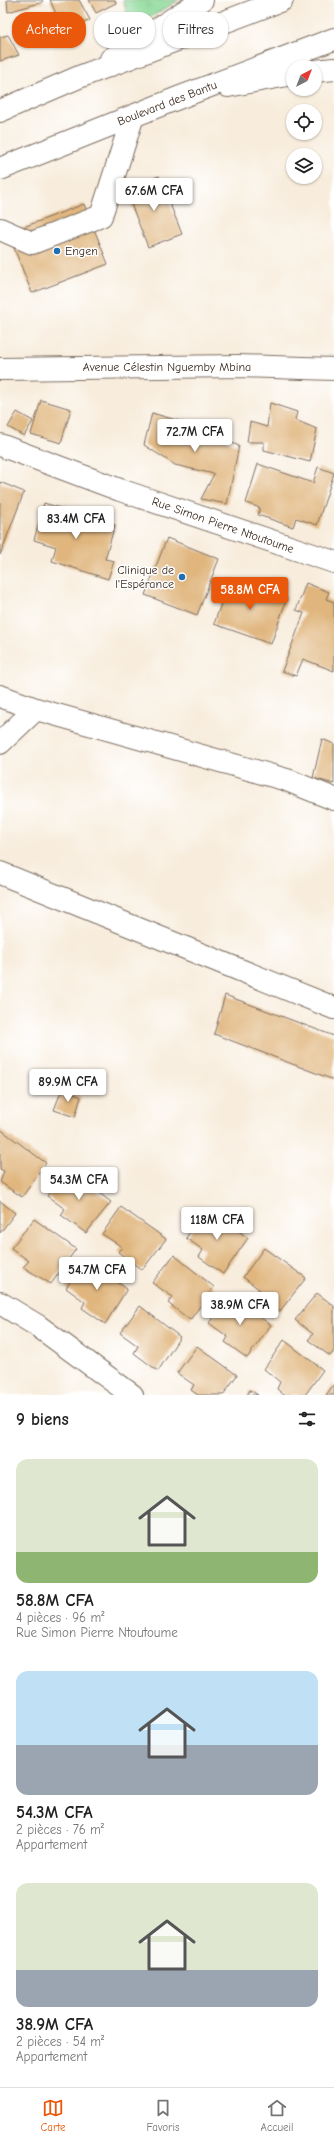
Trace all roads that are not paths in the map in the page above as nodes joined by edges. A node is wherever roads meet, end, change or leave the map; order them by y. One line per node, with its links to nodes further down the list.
1 (202, 0): 3 (main road)
2 (282, 0): 8 (main road)
3 (182, 6): 8 (main road)
4 (334, 39): 9 (main road, Boulevard des Bantu)
5 (334, 69): 6 (main road)
6 (322, 70)
7 (286, 75): 9 (main road)
8 (79, 77): 10 (main road)
9 (178, 98): 11 (main road, Boulevard des Bantu)
10 (0, 111)
11 (133, 116): 12 (main road, Boulevard des Bantu); 13 (main road)
12 (0, 169)
13 (0, 229)
14 (334, 369): 15 (main road, Avenue Célestin Nguemby Mbina)
15 (0, 370)
16 (0, 445): 17 (main road, Rue Simon Pierre Ntoutoume)
17 (334, 562)
18 (0, 696): 19 (main road)
19 (36, 709): 20 (main road); 21 (main road)
20 (0, 743)
21 (334, 799)
22 (0, 873): 23 (main road)
23 (334, 1008)
24 (0, 1303): 25 (main road)
25 (132, 1395)

